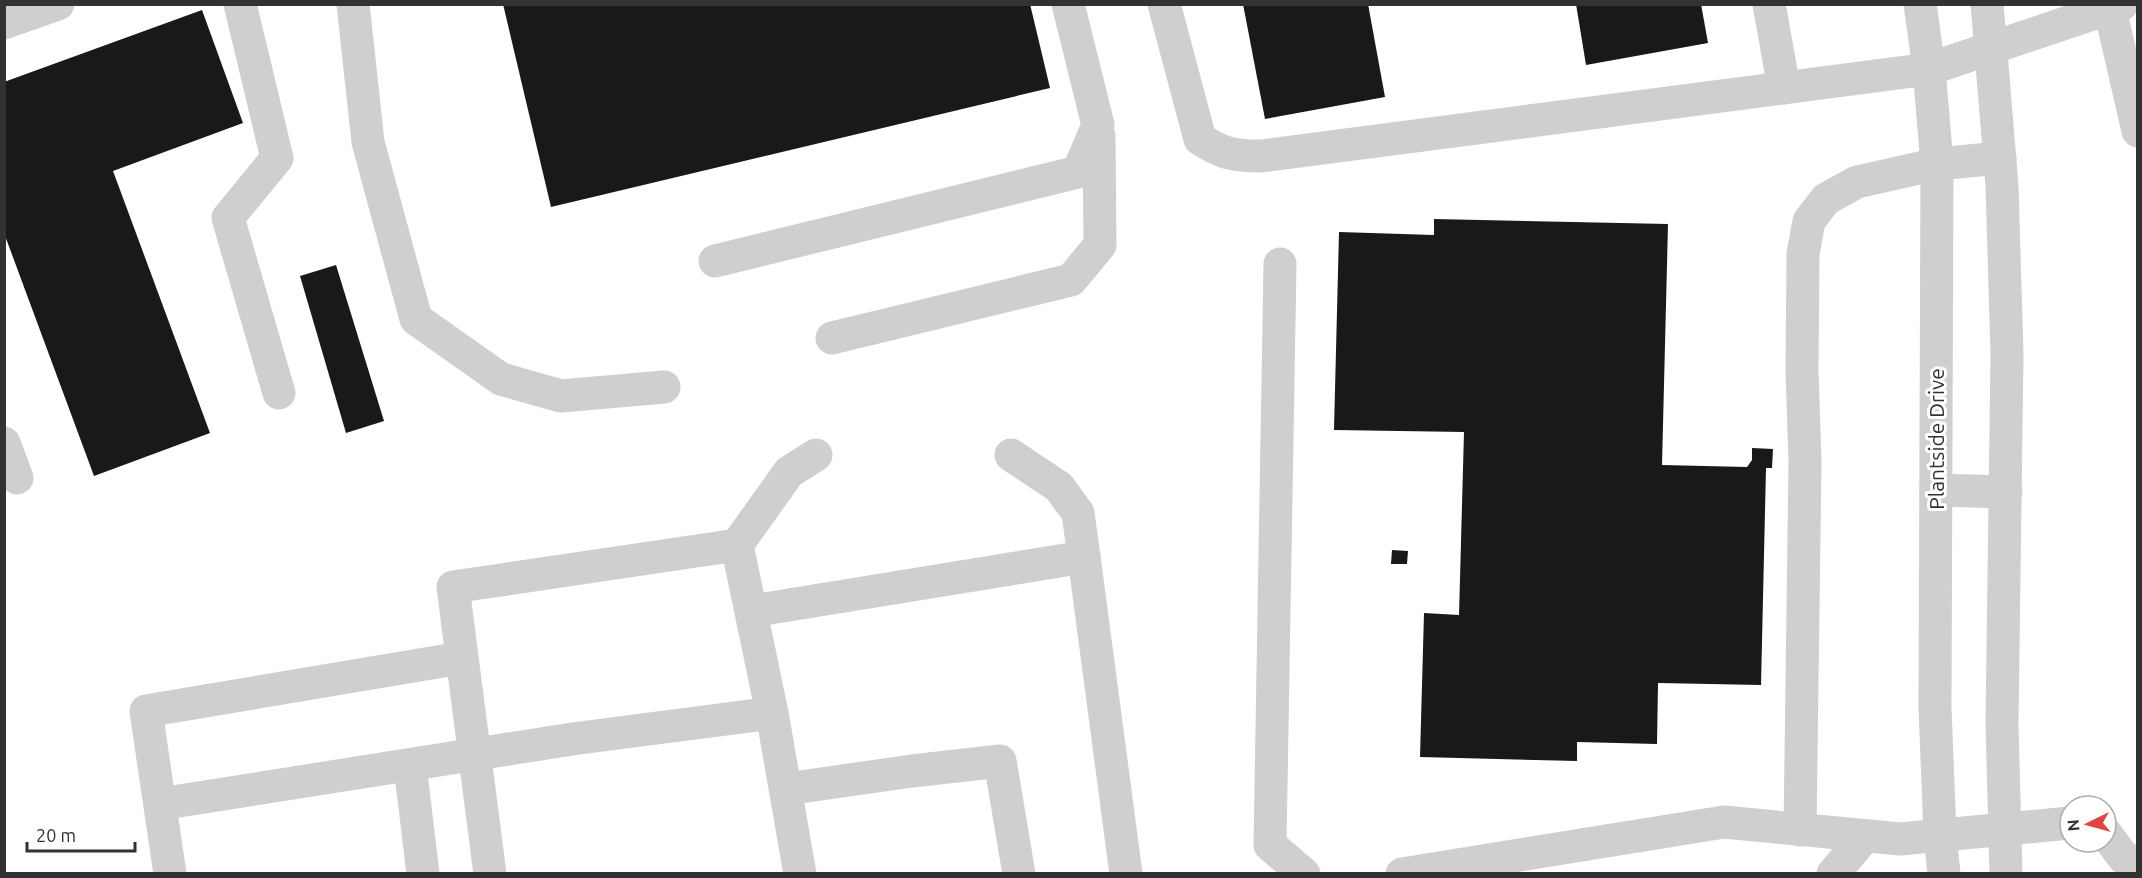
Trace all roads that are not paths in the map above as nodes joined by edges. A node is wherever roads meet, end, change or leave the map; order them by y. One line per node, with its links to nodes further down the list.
1 (58, 4): 10 (street)
2 (240, 4): 22 (street)
3 (353, 4): 21 (street)
4 (1068, 4): 14 (street)
5 (1164, 4): 13 (street)
6 (1769, 4): 13 (street)
7 (1920, 4): 12 (street, Plantside Drive)
8 (1988, 4): 11 (street)
9 (2116, 7): 11 (street); 15 (street)
10 (4, 23)
11 (1991, 49): 12 (street); 16 (street)
12 (1929, 69): 13 (street); 17 (street, Plantside Drive)
13 (1784, 88)
14 (1098, 125): 18 (street); 20 (street)
15 (2138, 131)
16 (2000, 158): 17 (street); 28 (street)
17 (1937, 164): 27 (street, Plantside Drive); 40 (street)
18 (715, 261)
19 (1280, 264): 49 (street)
20 (832, 338)
21 (664, 387)
22 (279, 393)
23 (4, 443): 26 (street)
24 (816, 454): 29 (street)
25 (1011, 455): 30 (street)
26 (17, 478)
27 (1936, 490): 28 (street); 41 (street, Plantside Drive)
28 (2006, 492): 39 (street)
29 (737, 545): 31 (street); 32 (street)
30 (1084, 556): 31 (street); 48 (street)
31 (752, 611): 33 (street)
32 (462, 658): 34 (street); 37 (street)
33 (772, 713): 34 (street); 36 (street)
34 (475, 754): 35 (street); 45 (street)
35 (410, 765): 37 (street); 44 (street)
36 (786, 789): 46 (street); 47 (street)
37 (160, 804): 43 (street)
38 (2058, 824): 39 (street)
39 (2005, 828): 41 (street); 53 (street)
40 (1800, 830): 42 (street); 50 (street)
41 (1940, 834): 42 (street); 52 (street, Plantside Drive)
42 (1865, 836): 51 (street)
43 (170, 873)
44 (423, 873)
45 (490, 873)
46 (800, 873)
47 (1019, 873)
48 (1126, 873)
49 (1304, 873)
50 (1402, 873)
51 (1833, 873)
52 (1944, 873)
53 (2006, 873)

